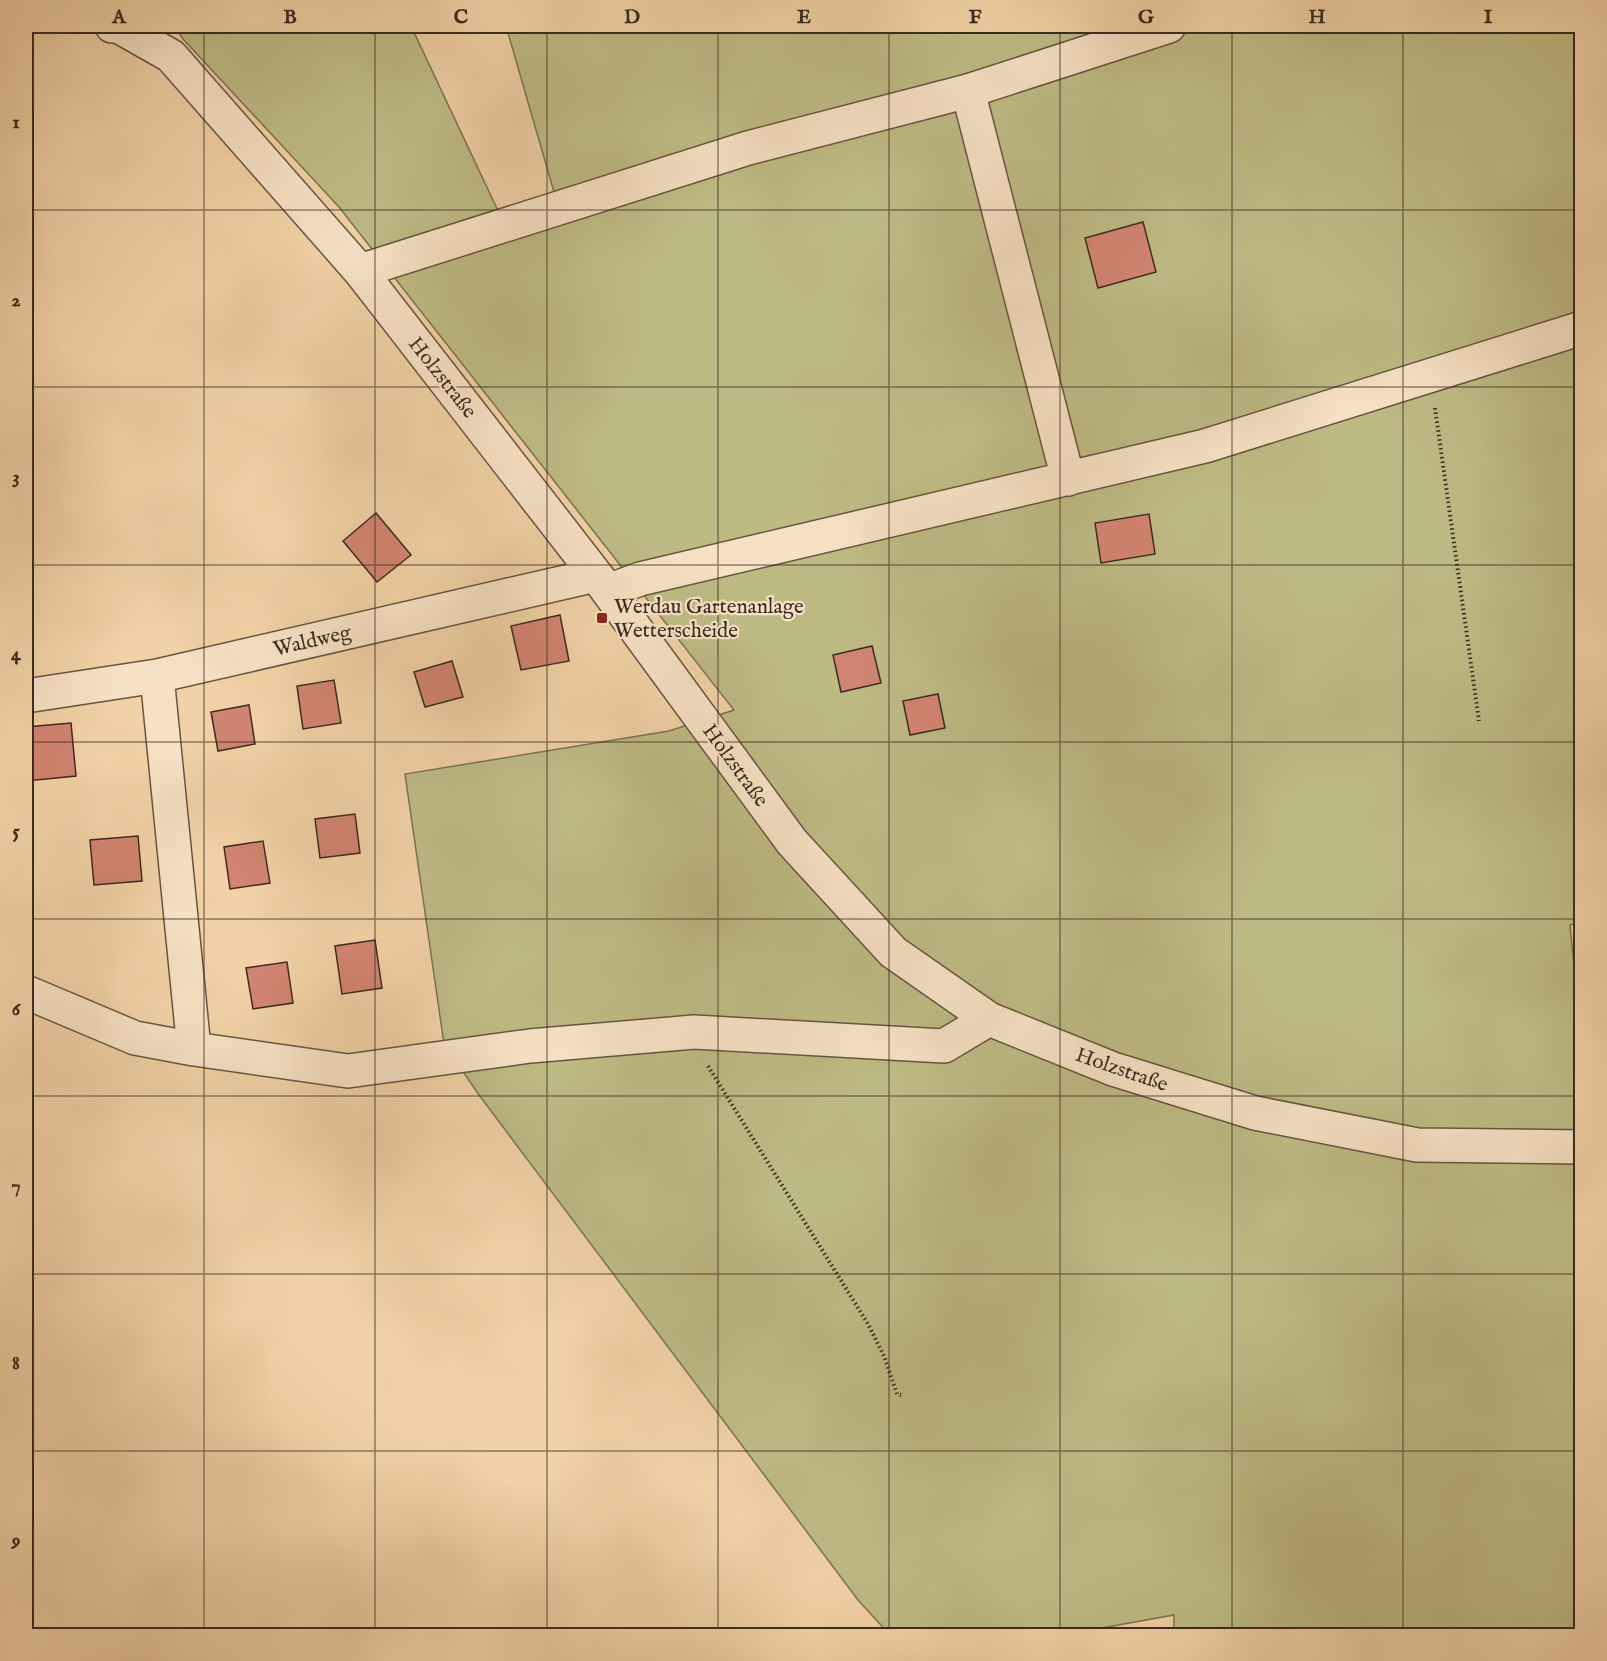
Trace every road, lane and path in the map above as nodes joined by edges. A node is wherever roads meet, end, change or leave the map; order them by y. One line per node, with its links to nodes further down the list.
1 (117, 26): 4 (street, Holzstraße)
2 (1169, 26): 3 (street)
3 (968, 91): 4 (street); 7 (street)
4 (360, 271): 8 (street, Holzstraße)
5 (1581, 328): 6 (street, Waldweg)
6 (1430, 375): 7 (street, Waldweg); 11 (path)
7 (1068, 479): 8 (street, Waldweg)
8 (602, 583): 9 (street, Waldweg); 13 (street, Holzstraße)
9 (157, 676): 10 (street, Waldweg); 15 (street)
10 (26, 696)
11 (1479, 720)
12 (26, 992): 15 (street)
13 (990, 1019): 14 (street); 16 (street, Holzstraße)
14 (694, 1032): 15 (street); 17 (path)
15 (194, 1049)
16 (1581, 1148)
17 (901, 1395)

